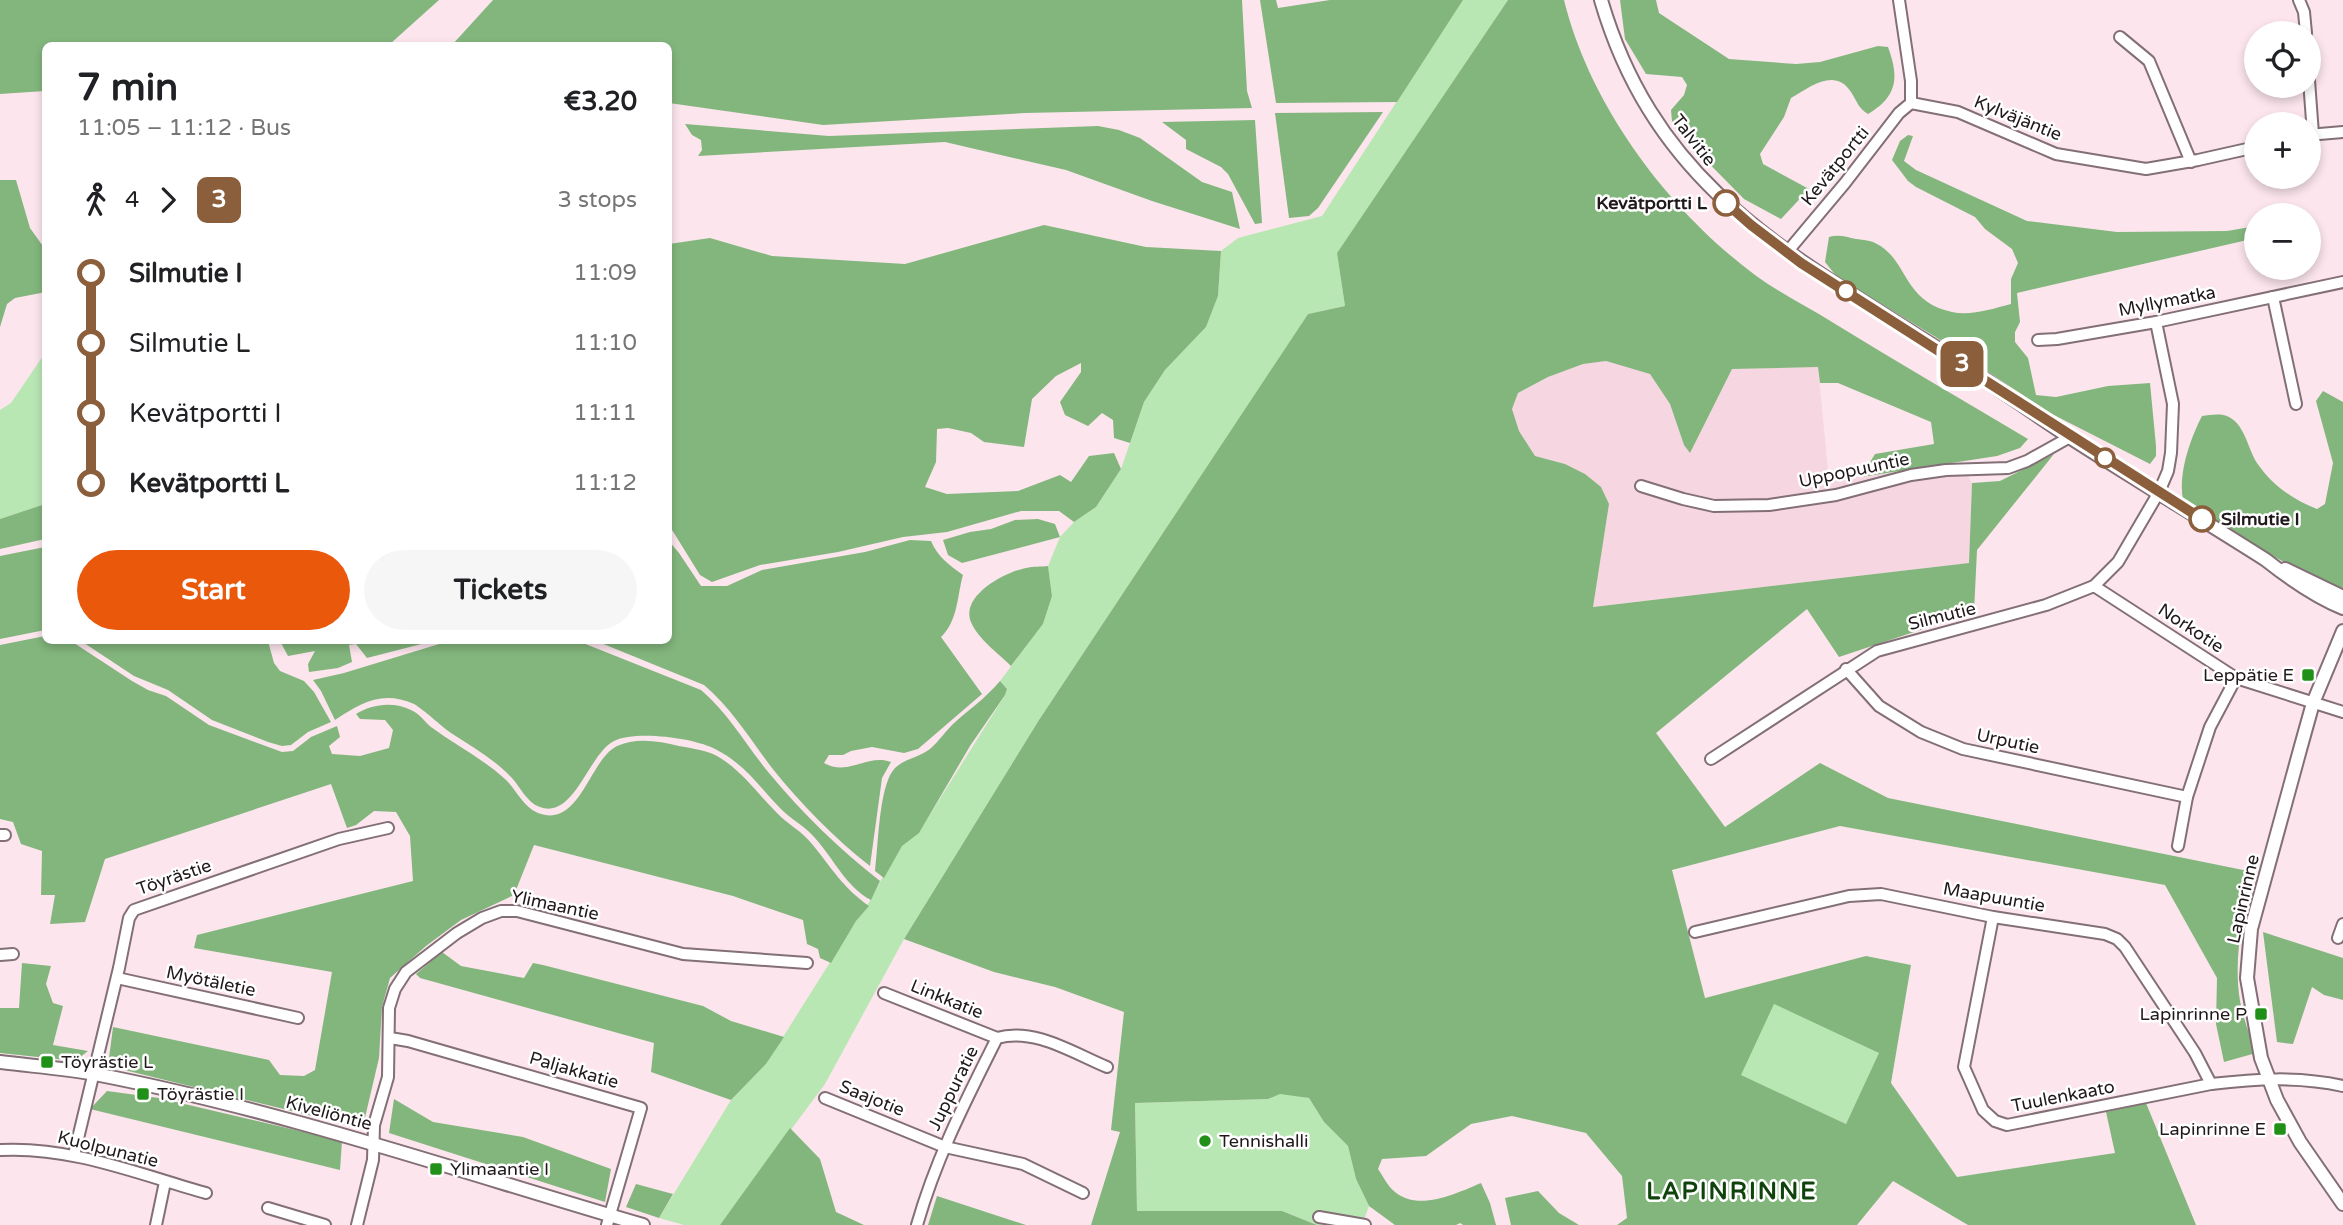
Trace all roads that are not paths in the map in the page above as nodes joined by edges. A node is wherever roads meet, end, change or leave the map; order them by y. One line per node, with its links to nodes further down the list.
1 (1601, 0): 11 (street, Talvitie)
2 (1899, 0): 6 (street)
3 (2299, 0): 4 (street)
4 (2305, 21)
5 (2120, 37): 10 (street)
6 (1911, 103): 10 (street, Kylväjäntie); 11 (street, Kevätportti)
7 (2343, 132): 8 (street)
8 (2321, 133)
9 (2244, 150): 10 (street, Kylväjäntie)
10 (2191, 162)
11 (1788, 251): 17 (street, Talvitie)
12 (2343, 282): 13 (street, Myllymatka)
13 (2273, 297): 14 (street, Myllymatka); 16 (street)
14 (2157, 322): 15 (street, Myllymatka); 19 (street, Silmutie)
15 (2038, 340)
16 (2296, 404)
17 (2070, 437): 18 (street, Uppopuuntie); 19 (street, Talvitie)
18 (1641, 485)
19 (2159, 492): 20 (street, Talvitie); 21 (street, Silmutie)
20 (2266, 560): 22 (street, Talvitie); 23 (street, Talvitie)
21 (2094, 586): 25 (street, Silmutie); 26 (street, Norkotie)
22 (2343, 597)
23 (2343, 608)
24 (2343, 631): 27 (street, Lapinrinne)
25 (1846, 669): 29 (street, Silmutie); 30 (street, Urputie)
26 (2236, 678): 27 (street, Norkotie); 30 (street)
27 (2313, 703): 28 (street, Norkotie); 48 (street, Lapinrinne)
28 (2343, 712)
29 (1711, 759)
30 (2187, 797): 32 (street)
31 (388, 828): 40 (street, Töyrästie)
32 (2178, 846)
33 (1993, 917): 35 (street, Maapuuntie); 49 (street, Maapuuntie); 49 (street, Tuulenkaato)
34 (2343, 924): 36 (street)
35 (1695, 932)
36 (2338, 939)
37 (13, 954): 38 (street)
38 (0, 955)
39 (807, 963): 43 (street, Ylimaantie)
40 (117, 978): 42 (street, Myötäletie); 47 (street, Töyrästie)
41 (884, 993): 44 (street, Linkkatie)
42 (298, 1017)
43 (390, 1038): 52 (street, Ylimaantie); 62 (street, Paljakkatie)
44 (997, 1038): 46 (street, Juppuratie); 53 (street, Juppuratie)
45 (0, 1062): 47 (street, Kiveliöntie)
46 (1107, 1067)
47 (94, 1074): 52 (street, Kiveliöntie); 55 (street, Töyrästie)
48 (2269, 1080): 49 (street, Tuulenkaato); 50 (street, Tuulenkaato); 59 (street, Lapinrinne)
49 (2211, 1084)
50 (2343, 1086)
51 (825, 1098): 53 (street, Saajotie)
52 (374, 1143): 62 (street, Kiveliöntie); 65 (street, Ylimaantie)
53 (945, 1147): 58 (street, Saajotie); 67 (street, Juppuratie)
54 (0, 1150): 55 (street, Kuolpunatie)
55 (74, 1154): 56 (street, Kuolpunatie)
56 (165, 1182): 57 (street, Kuolpunatie); 63 (street)
57 (206, 1193)
58 (1083, 1193)
59 (2343, 1204)
60 (268, 1208): 64 (street)
61 (1319, 1217): 68 (street)
62 (609, 1220): 66 (street, Kiveliöntie)
63 (156, 1225)
64 (325, 1225)
65 (357, 1225)
66 (643, 1225)
67 (917, 1225)
68 (1365, 1225)

